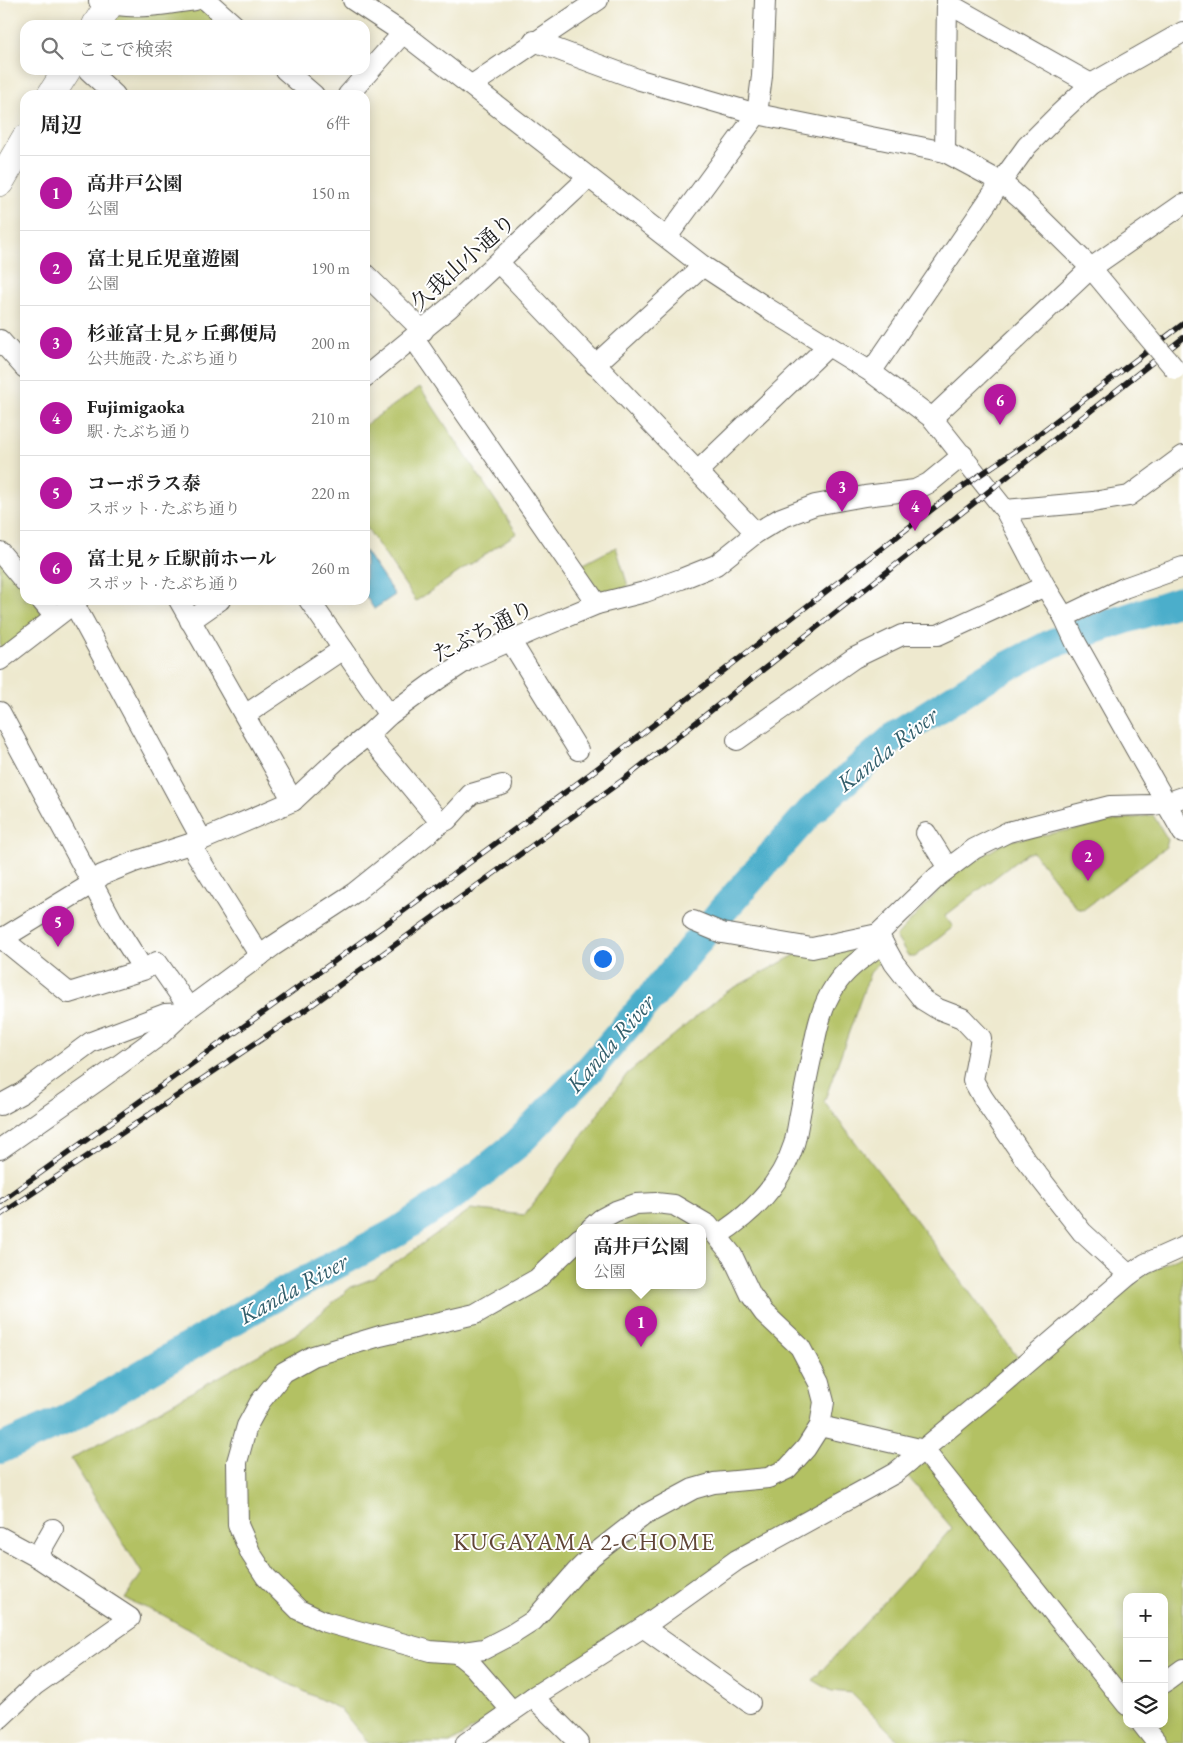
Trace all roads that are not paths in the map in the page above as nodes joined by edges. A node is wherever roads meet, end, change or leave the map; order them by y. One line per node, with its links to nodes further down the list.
1 (195, 0): 7 (street)
2 (206, 0): 8 (street)
3 (353, 0): 10 (street)
4 (765, 0): 23 (street)
5 (947, 1): 17 (street); 24 (street)
6 (594, 3): 11 (street)
7 (103, 7)
8 (228, 20)
9 (1183, 32): 17 (street)
10 (403, 33): 12 (street); 18 (street)
11 (534, 42): 18 (street); 23 (street)
12 (370, 70)
13 (64, 75): 19 (main road)
14 (93, 75): 20 (street)
15 (292, 75): 21 (street)
16 (366, 75): 22 (street)
17 (1092, 84): 28 (street)
18 (472, 85): 26 (street)
19 (55, 90)
20 (110, 90)
21 (308, 90)
22 (352, 90)
23 (758, 114): 24 (street); 30 (street)
24 (945, 152): 28 (street)
25 (20, 158): 27 (main road)
26 (588, 178): 30 (street); 31 (street, 久我山小通り)
27 (0, 182)
28 (1001, 182): 33 (street); 40 (street)
29 (1183, 204): 33 (street)
30 (667, 237): 32 (street)
31 (499, 263): 35 (street, 久我山小通り); 39 (street)
32 (703, 266): 37 (street); 39 (street)
33 (1091, 268): 42 (street, bridge); 43 (street)
34 (370, 280): 35 (street)
35 (418, 335): 41 (street, 久我山小通り); 53 (street)
36 (0, 340): 38 (street)
37 (828, 346): 40 (street); 46 (street)
38 (20, 362)
39 (595, 365): 46 (street)
40 (871, 372): 43 (street)
41 (370, 373)
42 (1179, 374)
43 (932, 418): 44 (street)
44 (963, 455): 47 (street); 48 (street, たぶち通り)
45 (1183, 456): 47 (street)
46 (698, 471): 48 (street)
47 (1005, 510): 52 (street)
48 (756, 533): 53 (street, たぶち通り)
49 (0, 552): 51 (street)
50 (1183, 567): 62 (street)
51 (20, 576)
52 (1045, 586): 62 (street); 70 (street)
53 (597, 604): 63 (street, たぶち通り)
54 (45, 605): 60 (street)
55 (72, 605): 60 (street)
56 (78, 605): 78 (street)
57 (182, 605): 61 (street)
58 (213, 605): 61 (street)
59 (313, 605): 64 (street)
60 (55, 617): 65 (street)
61 (190, 621): 67 (street)
62 (1065, 621): 73 (street)
63 (510, 640): 68 (street, たぶち通り); 71 (street)
64 (343, 649): 67 (street); 68 (street)
65 (0, 660)
66 (0, 712): 80 (street)
67 (245, 715): 74 (street)
68 (389, 715): 69 (street, たぶち通り)
69 (368, 735): 74 (street, たぶち通り); 75 (street)
70 (737, 740)
71 (578, 750)
72 (502, 785): 75 (street)
73 (1175, 800): 77 (street); 79 (street)
74 (294, 801): 78 (street, たぶち通り)
75 (441, 823): 84 (street)
76 (926, 833): 79 (street)
77 (1183, 833)
78 (196, 842): 80 (street, たぶち通り); 84 (street)
79 (948, 868): 83 (street)
80 (93, 883): 82 (street, たぶち通り); 85 (street)
81 (702, 925): 83 (street)
82 (1, 938): 86 (street)
83 (881, 938): 90 (street); 93 (street)
84 (260, 956): 86 (street)
85 (138, 961)
86 (187, 1010): 87 (street); 88 (street)
87 (0, 1104)
88 (0, 1148)
89 (596, 1224): 90 (street)
90 (718, 1235): 94 (street)
91 (576, 1242): 100 (street)
92 (1183, 1247): 93 (street)
93 (1128, 1275): 95 (street)
94 (820, 1426): 95 (street); 100 (street)
95 (924, 1450): 99 (street); 104 (street)
96 (53, 1528): 98 (street)
97 (0, 1537): 98 (street)
98 (37, 1557): 107 (street)
99 (643, 1627): 103 (street); 105 (street)
100 (457, 1653): 106 (street)
101 (1183, 1669): 102 (street)
102 (1168, 1680)
103 (533, 1697): 106 (street); 110 (street)
104 (1123, 1700)
105 (750, 1703)
106 (512, 1711): 109 (street)
107 (0, 1718)
108 (1145, 1728): 111 (street)
109 (466, 1743)
110 (579, 1743)
111 (1157, 1743)

